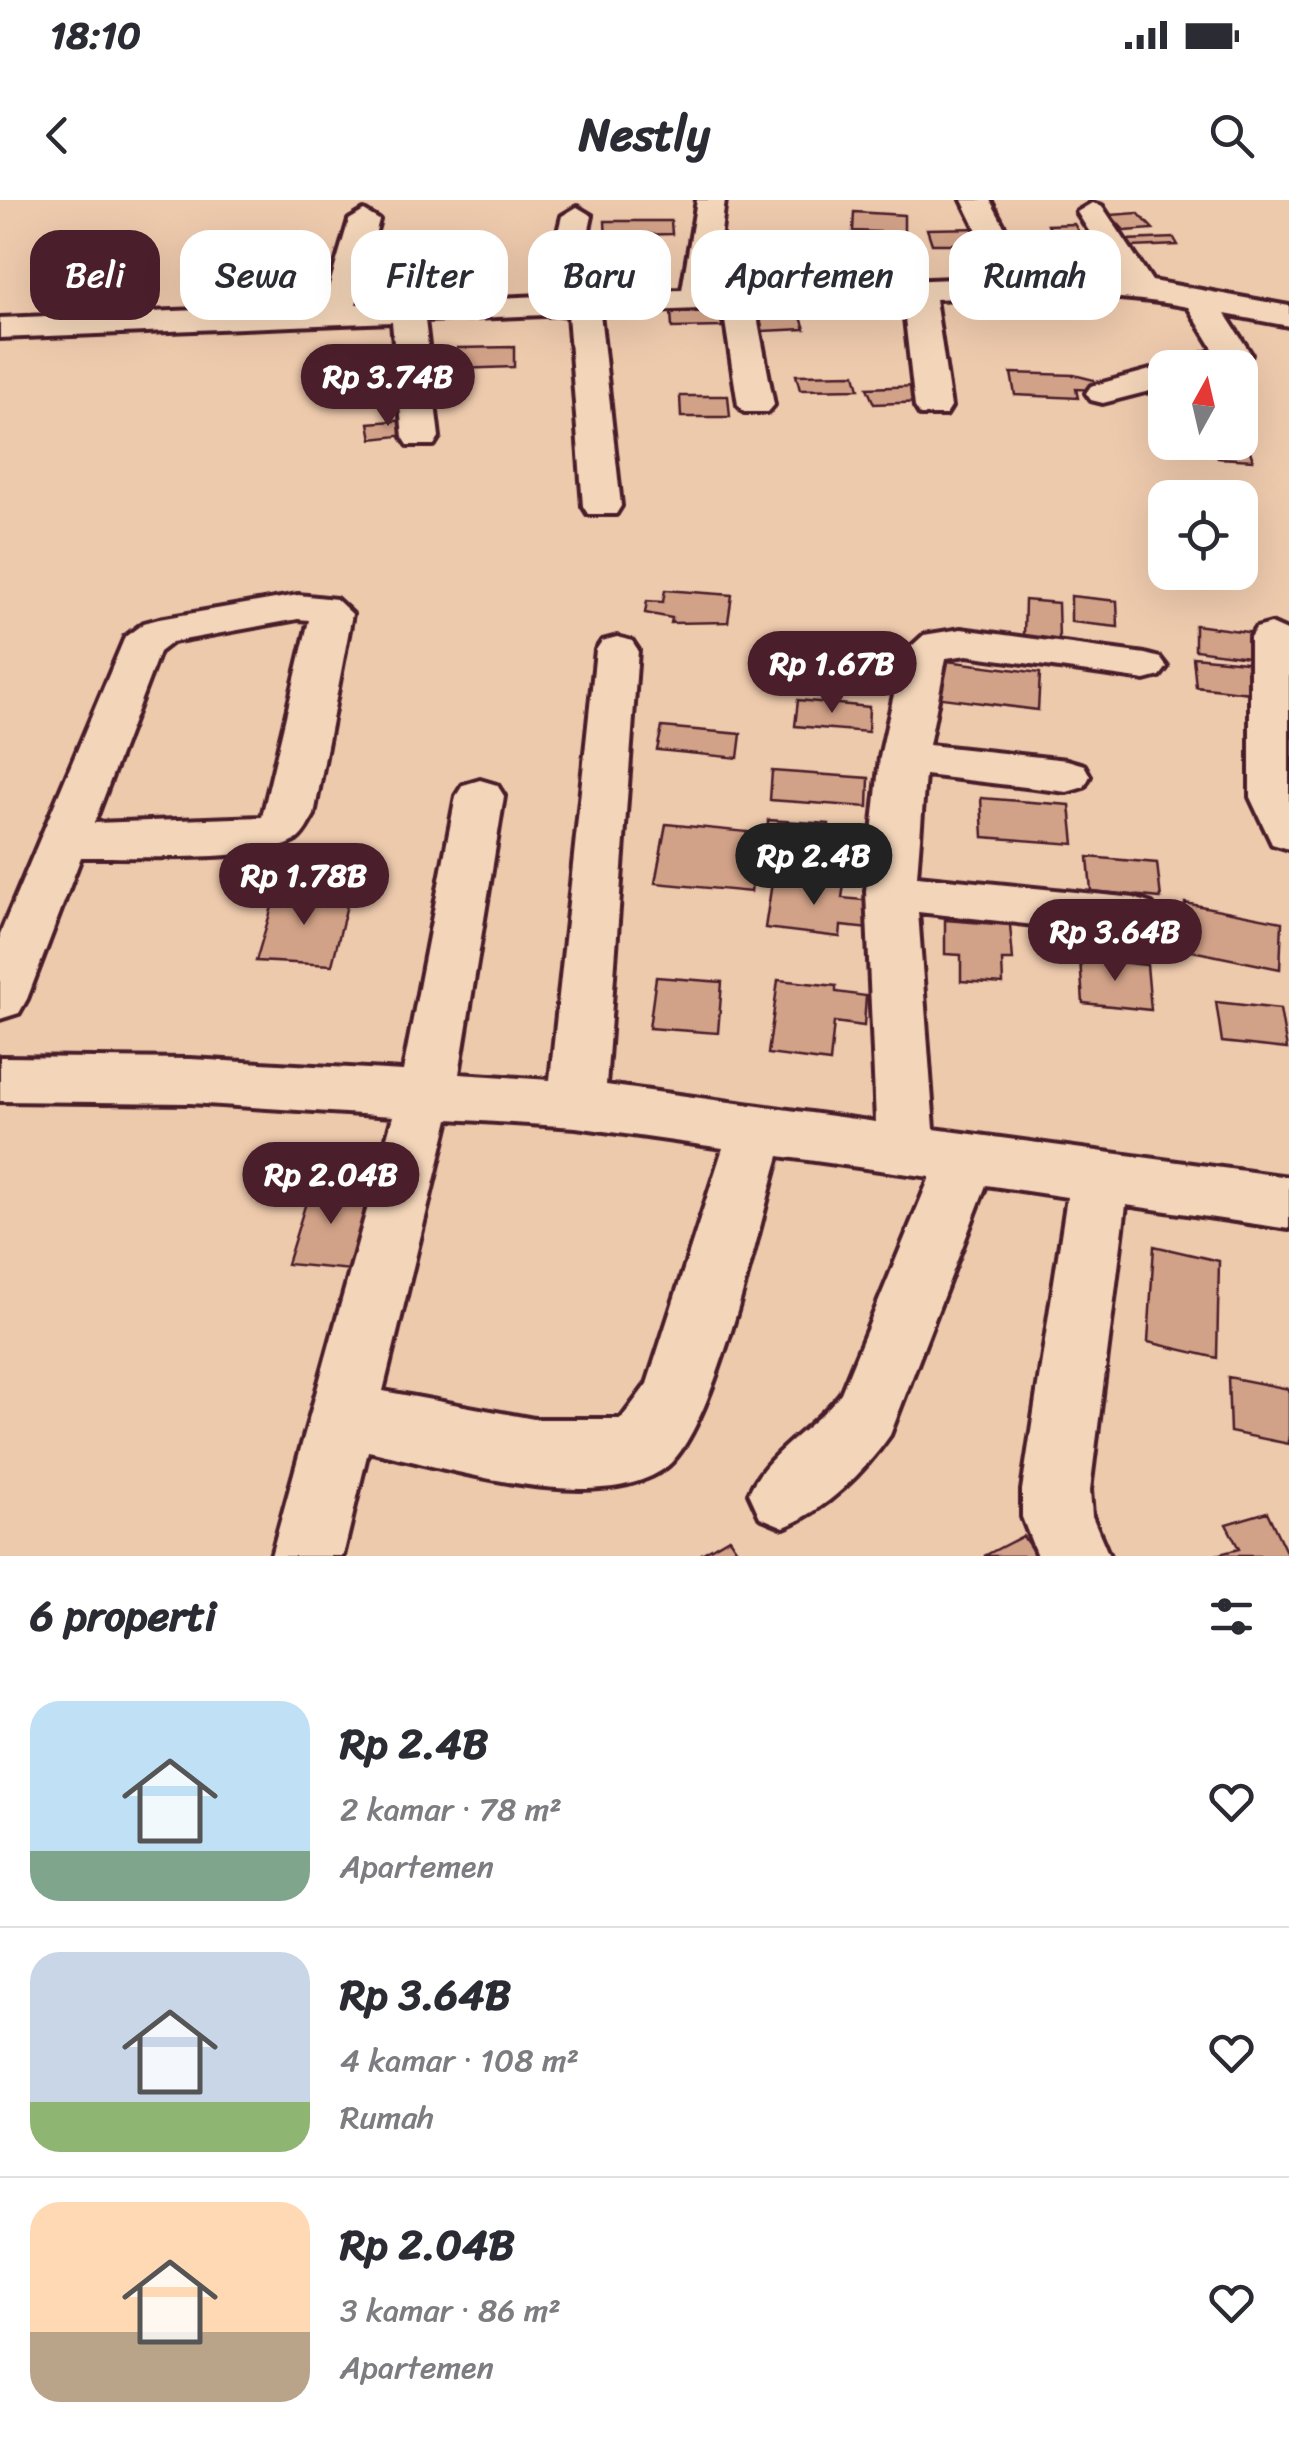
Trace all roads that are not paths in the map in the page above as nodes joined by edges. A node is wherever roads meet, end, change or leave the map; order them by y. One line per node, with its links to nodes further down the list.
1 (711, 200): 7 (street)
2 (976, 200): 8 (street)
3 (1092, 212): 10 (street)
4 (577, 216): 6 (street)
5 (364, 220): 12 (street)
6 (576, 230)
7 (707, 230)
8 (991, 230)
9 (1121, 289): 10 (street)
10 (1141, 289): 11 (street)
11 (1199, 298): 14 (street); 20 (street)
12 (338, 311): 13 (street); 19 (street)
13 (351, 311)
14 (1289, 316)
15 (407, 320): 25 (street)
16 (573, 320): 26 (street)
17 (740, 320): 23 (street)
18 (922, 320): 24 (street)
19 (0, 328)
20 (1232, 350)
21 (1148, 381): 22 (street)
22 (1104, 394)
23 (756, 405)
24 (934, 407)
25 (420, 437)
26 (602, 506)
27 (1271, 637): 33 (street)
28 (617, 650): 40 (street)
29 (1145, 668): 30 (street)
30 (903, 758): 31 (street); 35 (street)
31 (1067, 776)
32 (480, 796): 39 (street)
33 (1289, 832)
34 (60, 841): 34 (street); 37 (street)
35 (891, 891): 36 (street); 42 (street)
36 (1134, 917)
37 (0, 999)
38 (0, 1079): 39 (street)
39 (427, 1095): 40 (street); 45 (street)
40 (576, 1104): 41 (street)
41 (758, 1129): 42 (street); 45 (street)
42 (936, 1154): 43 (street); 46 (street)
43 (1100, 1176): 44 (street); 48 (street)
44 (1289, 1203)
45 (344, 1414): 47 (street)
46 (784, 1494)
47 (307, 1556)
48 (1073, 1556)

